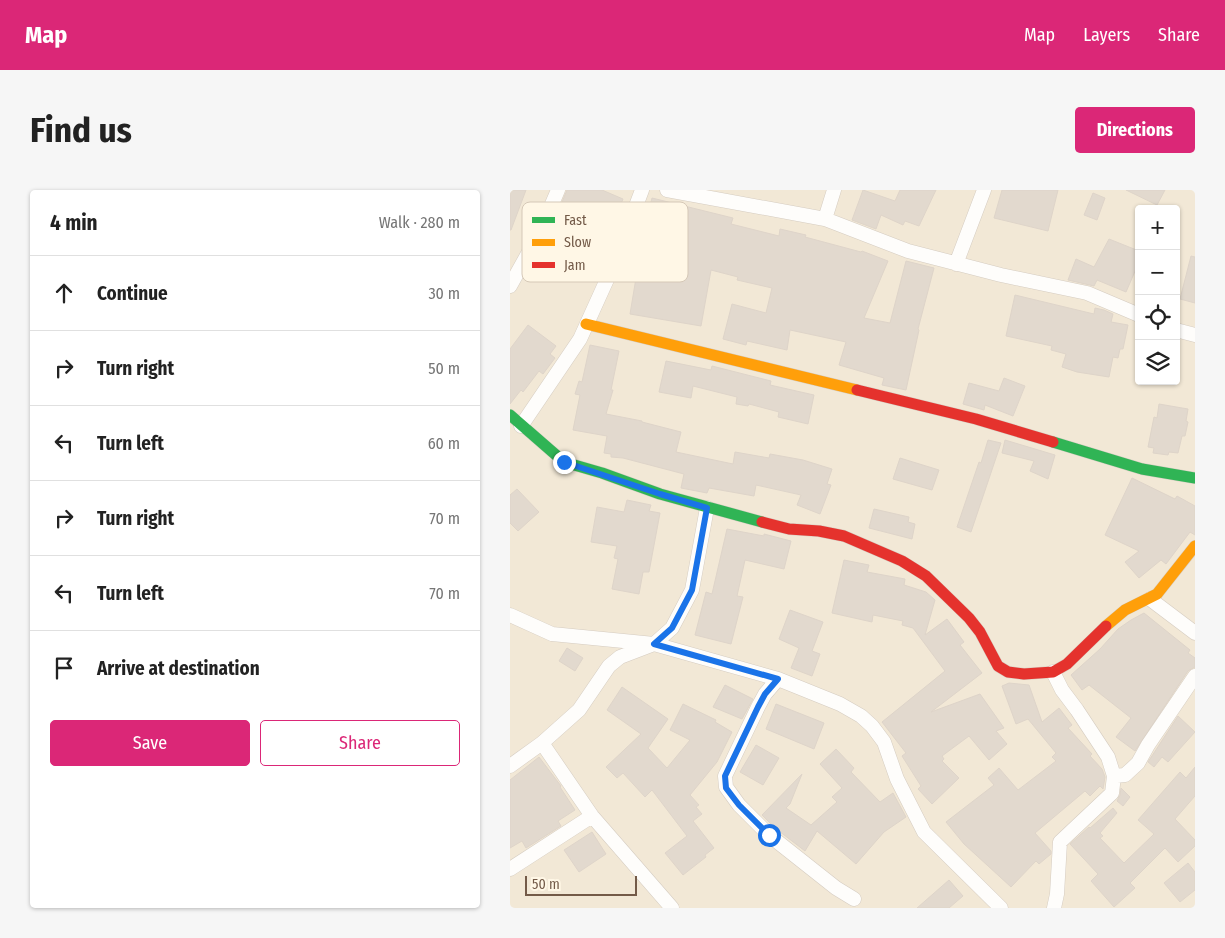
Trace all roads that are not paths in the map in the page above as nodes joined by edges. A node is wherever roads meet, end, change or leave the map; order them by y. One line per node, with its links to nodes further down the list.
1 (558, 190): 6 (street)
2 (642, 190): 7 (street)
3 (667, 190): 8 (street)
4 (834, 190): 8 (street)
5 (984, 190): 10 (street)
6 (553, 202)
7 (637, 202)
8 (825, 219): 10 (street)
9 (522, 264): 12 (street)
10 (956, 264): 13 (street)
11 (606, 282): 14 (street)
12 (510, 286)
13 (1135, 313)
14 (586, 324): 18 (street); 19 (street)
15 (1180, 331): 16 (street)
16 (1195, 335)
17 (510, 415): 18 (street)
18 (521, 426): 20 (street)
19 (1195, 478)
20 (707, 508): 25 (street); 26 (street)
21 (1195, 546): 22 (street)
22 (1150, 599): 24 (street); 26 (street)
23 (510, 615): 25 (street)
24 (1195, 633)
25 (654, 644): 28 (street); 29 (street)
26 (1053, 672): 31 (street)
27 (1195, 676): 31 (street)
28 (778, 679): 34 (street); 36 (street)
29 (542, 743): 30 (street); 32 (street)
30 (510, 766)
31 (1114, 776): 37 (street)
32 (592, 816): 33 (street); 35 (street)
33 (510, 869)
34 (854, 899)
35 (672, 908)
36 (1001, 908)
37 (1054, 908)

